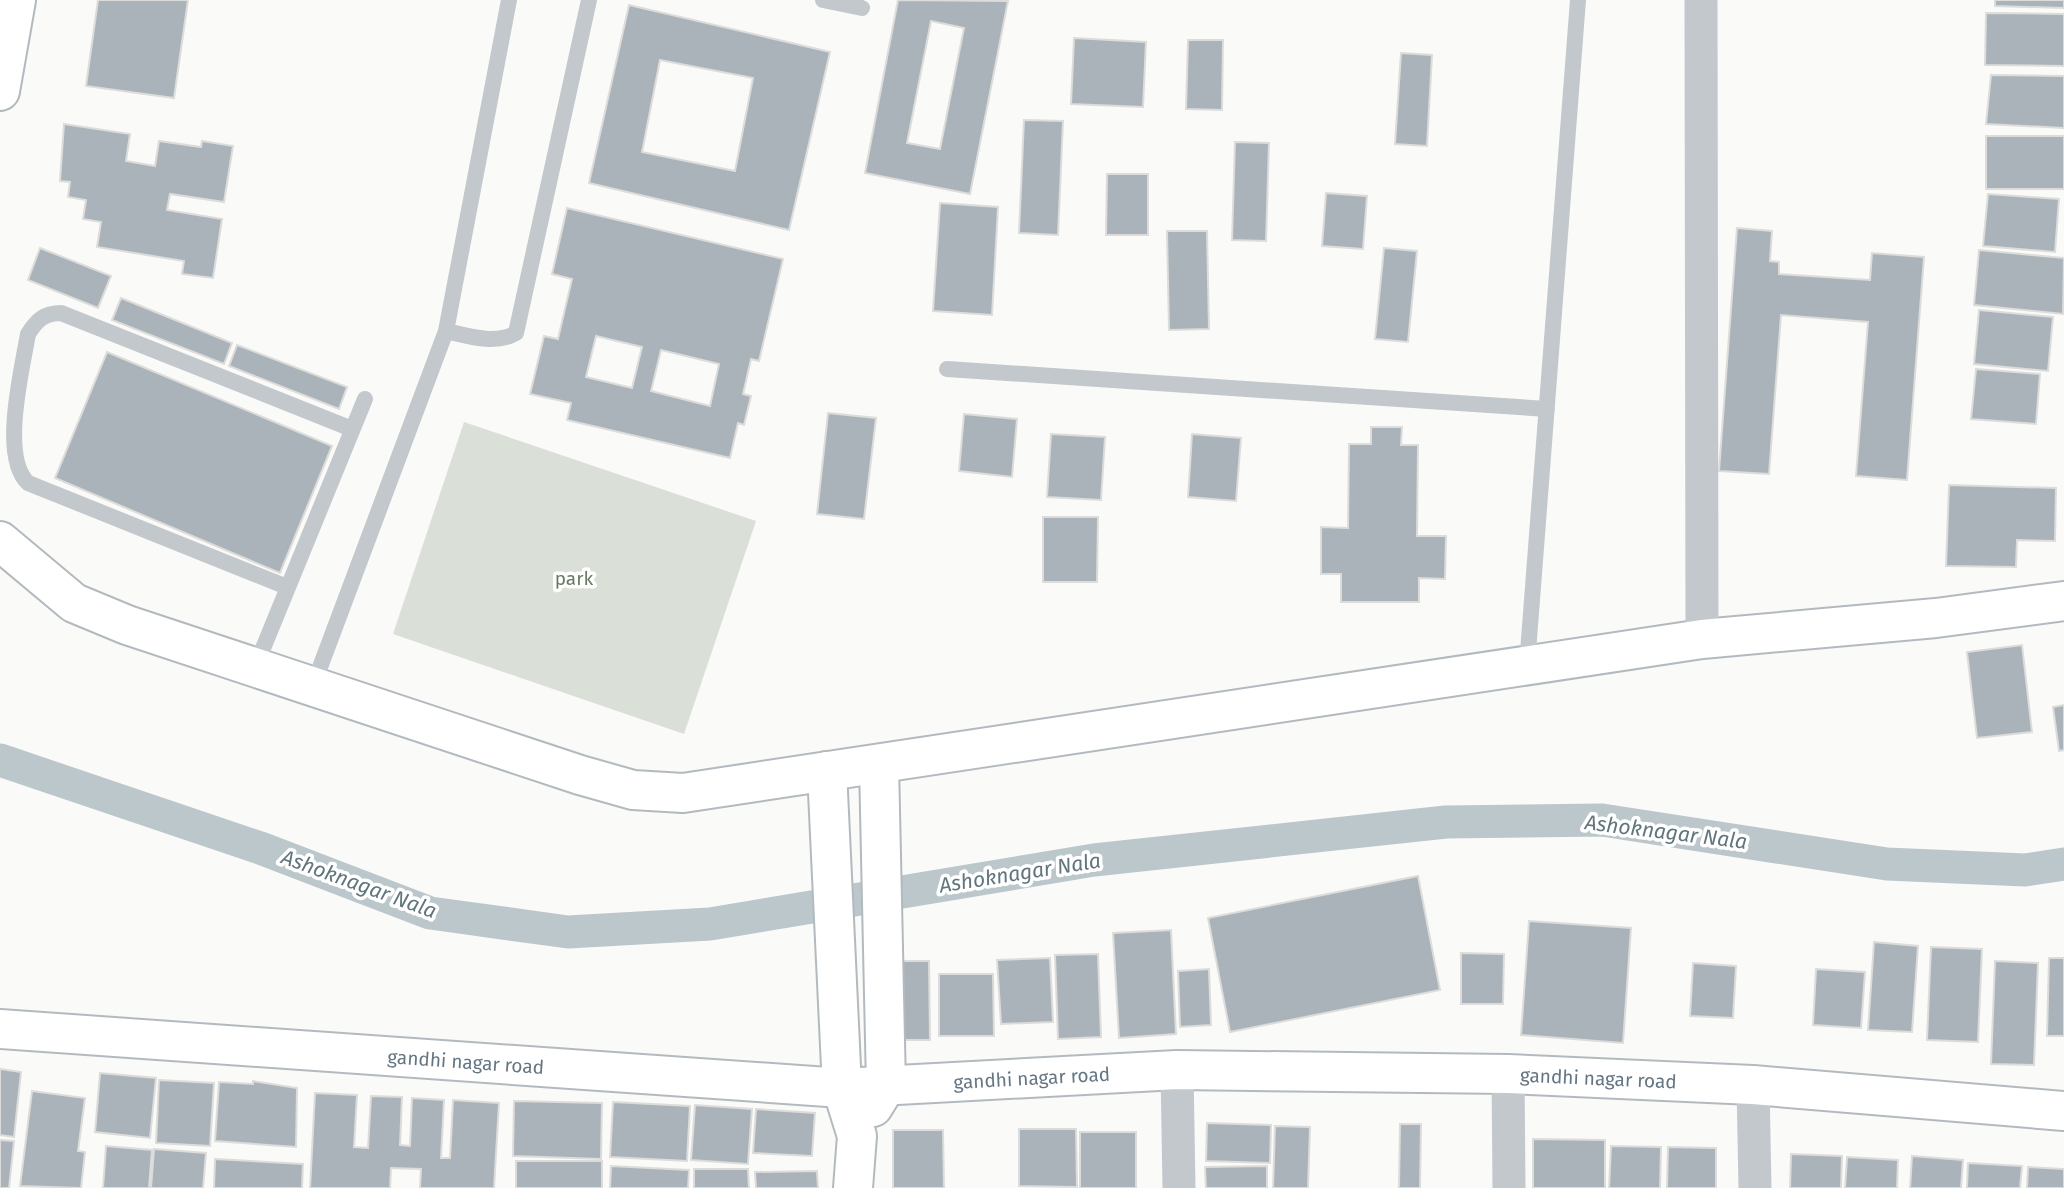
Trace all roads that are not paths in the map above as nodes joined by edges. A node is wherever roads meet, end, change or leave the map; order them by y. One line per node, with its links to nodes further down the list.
1 (16, 0): 8 (street)
2 (509, 0): 9 (lane)
3 (589, 0): 9 (lane)
4 (823, 0): 7 (lane)
5 (1578, 0): 12 (lane)
6 (1701, 0): 17 (street)
7 (862, 8)
8 (0, 91)
9 (446, 331): 20 (lane)
10 (947, 369): 12 (lane)
11 (365, 399): 13 (lane)
12 (1547, 409): 18 (lane)
13 (352, 429): 15 (lane); 15 (lane)
14 (0, 541): 19 (street)
15 (288, 587): 19 (lane)
16 (2064, 601): 17 (street)
17 (1702, 639): 18 (street)
18 (1527, 665): 21 (street)
19 (255, 668): 20 (street)
20 (312, 689): 22 (street)
21 (879, 782): 22 (street); 28 (street)
22 (828, 788): 25 (street)
23 (0, 1029): 25 (street, gandhi nagar road)
24 (1177, 1070): 26 (street, gandhi nagar road); 28 (street, gandhi nagar road); 32 (street)
25 (841, 1074): 28 (street, gandhi nagar road); 30 (street)
26 (1508, 1074): 27 (street, gandhi nagar road); 33 (street)
27 (1754, 1085): 29 (street, gandhi nagar road); 34 (street)
28 (886, 1086): 30 (street)
29 (2064, 1111)
30 (857, 1136): 31 (street)
31 (853, 1188)
32 (1178, 1188)
33 (1509, 1188)
34 (1755, 1188)

